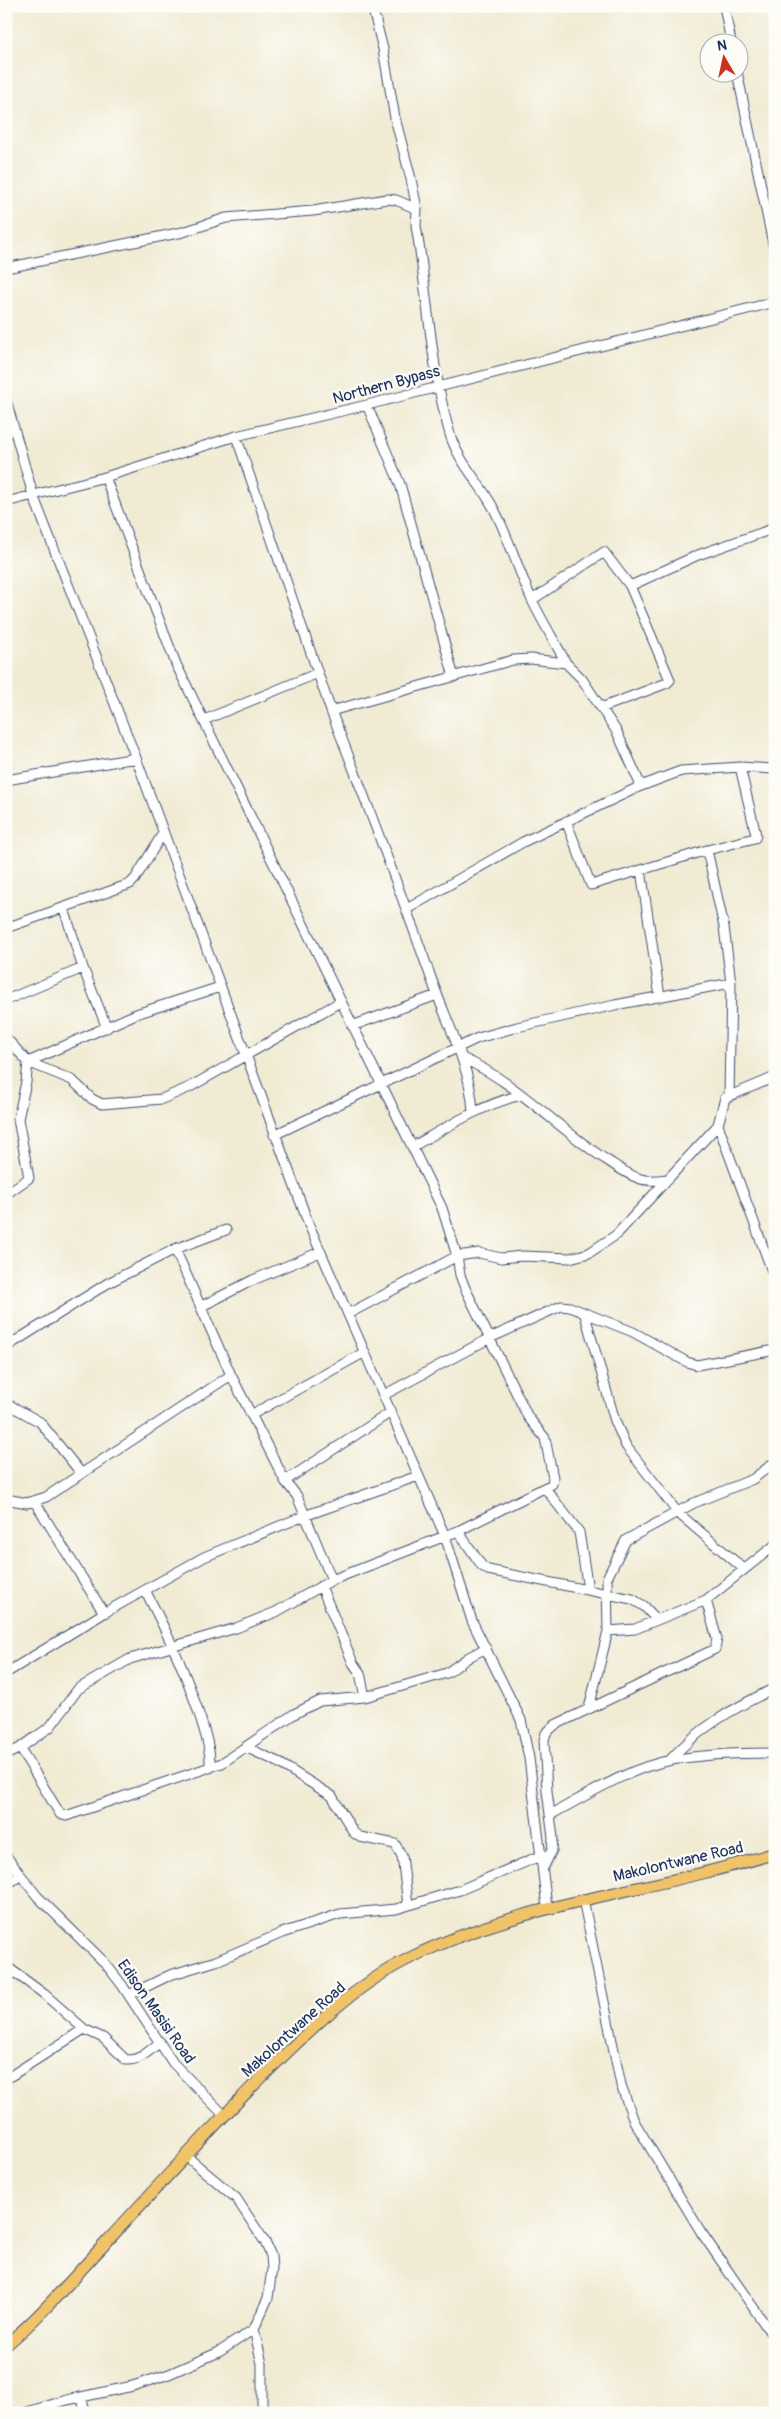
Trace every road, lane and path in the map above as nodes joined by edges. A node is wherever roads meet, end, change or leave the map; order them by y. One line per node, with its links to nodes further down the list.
1 (372, 6): 5 (street)
2 (724, 6): 3 (street)
3 (729, 32)
4 (739, 82): 6 (street)
5 (416, 209): 7 (street); 9 (street)
6 (775, 253)
7 (6, 268)
8 (775, 302): 9 (street, Northern Bypass)
9 (437, 386): 11 (street, Northern Bypass); 18 (street)
10 (6, 400): 14 (street)
11 (367, 405): 12 (street, Northern Bypass); 21 (street)
12 (236, 436): 13 (street, Northern Bypass); 20 (street)
13 (105, 477): 14 (street, Northern Bypass); 24 (street)
14 (33, 495): 15 (street, Northern Bypass); 25 (street)
15 (6, 502)
16 (775, 528): 17 (street)
17 (630, 586): 18 (street); 22 (street)
18 (532, 600): 19 (street)
19 (566, 663): 21 (street); 22 (street)
20 (318, 673): 23 (street); 24 (street)
21 (454, 677): 23 (street)
22 (601, 708): 29 (street)
23 (331, 711): 35 (street)
24 (204, 720): 43 (street)
25 (136, 758): 28 (street); 31 (street)
26 (740, 767): 27 (street); 29 (street); 32 (street)
27 (775, 769)
28 (6, 780)
29 (641, 786): 30 (street)
30 (566, 821): 33 (street); 35 (street)
31 (163, 833): 34 (street); 39 (street)
32 (707, 850): 33 (street); 38 (street)
33 (641, 870): 41 (street)
34 (64, 909): 36 (street); 37 (street)
35 (407, 909): 40 (street)
36 (6, 928)
37 (83, 968): 42 (street); 45 (street)
38 (731, 983): 41 (street); 54 (street)
39 (220, 988): 45 (street); 48 (street)
40 (437, 995): 44 (street); 47 (street)
41 (660, 997): 47 (street)
42 (6, 1000)
43 (340, 1002): 44 (street); 48 (street)
44 (352, 1026): 52 (street)
45 (107, 1028): 50 (street)
46 (6, 1038): 50 (street)
47 (456, 1048): 49 (street); 52 (street)
48 (244, 1054): 50 (street); 57 (street)
49 (462, 1058): 53 (street); 55 (street)
50 (28, 1062): 60 (street)
51 (775, 1077): 54 (street)
52 (380, 1084): 57 (street); 58 (street)
53 (521, 1095): 55 (street); 59 (street)
54 (729, 1097): 56 (street)
55 (473, 1112): 58 (street)
56 (718, 1125): 59 (street); 65 (street)
57 (274, 1135): 63 (street)
58 (412, 1147): 64 (street)
59 (668, 1179): 64 (street)
60 (6, 1194)
61 (226, 1230): 62 (street)
62 (175, 1249): 66 (street); 70 (street)
63 (320, 1252): 66 (street); 67 (street)
64 (458, 1256): 67 (street); 69 (street)
65 (775, 1279)
66 (202, 1306): 73 (street)
67 (348, 1314): 72 (street)
68 (585, 1314): 69 (street); 71 (street); 85 (street)
69 (490, 1338): 74 (street); 82 (street)
70 (6, 1347)
71 (775, 1350)
72 (365, 1352): 74 (street); 77 (street)
73 (231, 1375): 77 (street); 79 (street)
74 (384, 1395): 76 (street)
75 (6, 1403): 79 (street)
76 (391, 1412): 80 (street); 81 (street)
77 (251, 1415): 81 (street)
78 (775, 1462): 85 (street)
79 (81, 1473): 84 (street)
80 (418, 1476): 86 (street); 88 (street)
81 (285, 1482): 86 (street)
82 (545, 1488): 87 (street); 93 (street)
83 (7, 1498): 84 (street)
84 (35, 1502): 97 (street)
85 (678, 1513): 90 (street); 95 (street)
86 (304, 1516): 91 (street); 94 (street)
87 (458, 1531): 88 (street); 93 (street)
88 (445, 1536): 91 (street); 101 (street)
89 (775, 1545): 90 (street)
90 (744, 1569): 96 (street)
91 (332, 1580): 92 (street)
92 (321, 1586): 100 (street); 104 (street)
93 (588, 1589): 95 (street)
94 (145, 1590): 97 (street); 100 (street)
95 (607, 1592): 98 (street); 99 (street)
96 (706, 1600): 98 (street); 105 (street)
97 (104, 1613): 102 (street)
98 (656, 1619): 99 (street)
99 (608, 1631): 105 (street)
100 (174, 1646): 107 (street); 111 (street)
101 (486, 1648): 104 (street); 114 (street)
102 (6, 1673)
103 (775, 1688): 110 (street)
104 (365, 1697): 106 (street)
105 (589, 1708): 112 (street)
106 (245, 1746): 111 (street); 120 (street)
107 (20, 1748): 109 (street); 111 (street)
108 (775, 1753): 110 (street)
109 (6, 1755)
110 (670, 1760): 112 (street)
111 (210, 1768)
112 (550, 1816): 116 (street)
113 (775, 1853): 119 (main road, Makolontwane Road)
114 (542, 1855): 116 (street); 120 (street)
115 (6, 1856): 117 (street, Edison Masisi Road)
116 (543, 1868): 121 (street)
117 (20, 1876): 118 (street); 123 (street, Edison Masisi Road)
118 (6, 1881)
119 (583, 1899): 121 (main road, Makolontwane Road); 130 (street)
120 (408, 1904): 123 (street)
121 (546, 1907): 127 (main road, Makolontwane Road)
122 (6, 1966): 124 (street)
123 (129, 1995): 125 (street, Edison Masisi Road)
124 (84, 2029): 125 (street); 126 (street)
125 (160, 2042): 127 (street, Edison Masisi Road)
126 (6, 2080)
127 (224, 2115): 128 (main road, Makolontwane Road)
128 (186, 2156): 129 (street); 131 (main road, Makolontwane Road)
129 (254, 2329): 132 (street); 135 (street)
130 (775, 2338)
131 (6, 2345)
132 (81, 2397): 133 (street); 134 (street)
133 (24, 2413)
134 (86, 2413)
135 (262, 2413)

